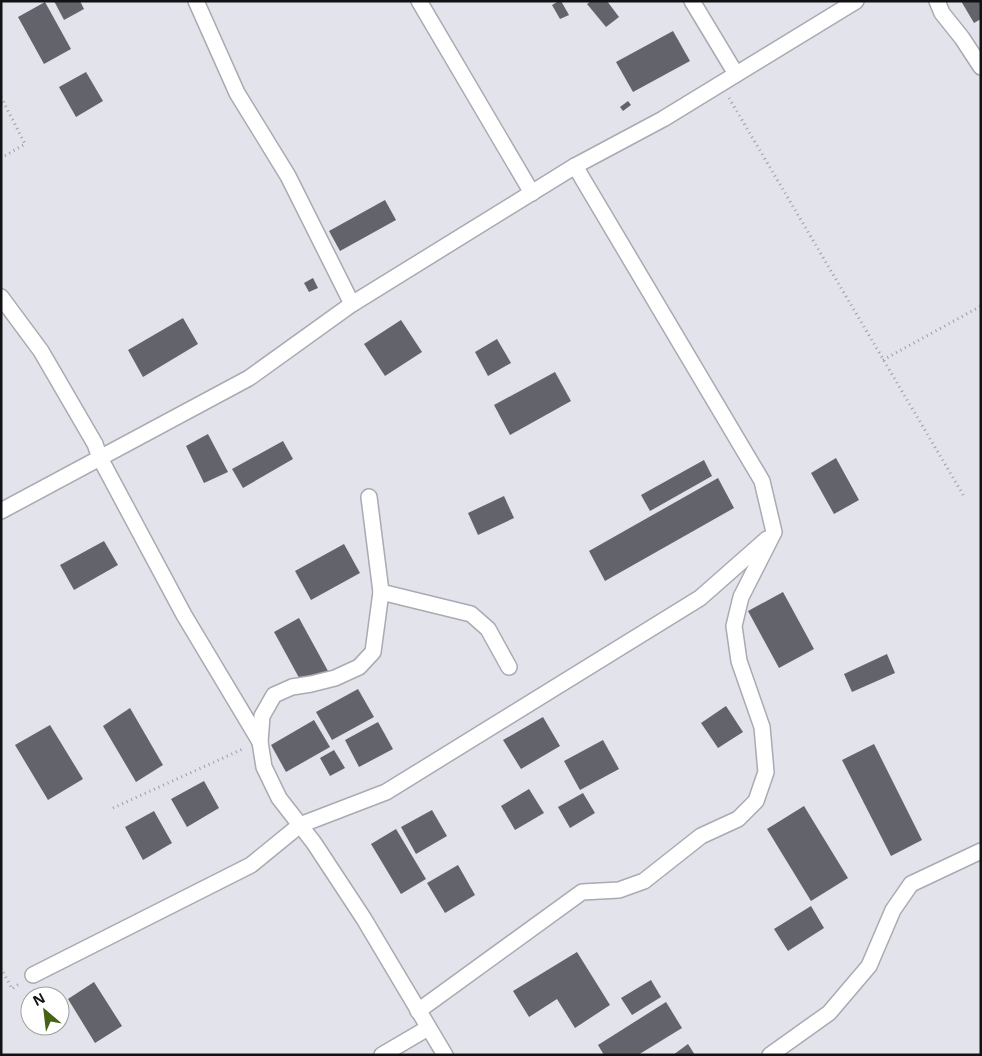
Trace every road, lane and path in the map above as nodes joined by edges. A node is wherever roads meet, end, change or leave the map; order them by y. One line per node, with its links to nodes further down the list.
1 (196, 1): 14 (street)
2 (418, 1): 12 (street)
3 (692, 1): 7 (street)
4 (856, 1): 7 (street)
5 (936, 1): 6 (street)
6 (981, 67)
7 (736, 74): 8 (street)
8 (721, 84): 11 (street); 16 (path)
9 (1, 97): 10 (path)
10 (1, 158)
11 (575, 166): 12 (street); 21 (street)
12 (532, 193): 14 (street)
13 (1, 297): 17 (street)
14 (352, 304): 17 (street)
15 (981, 306): 16 (path)
16 (883, 360): 19 (path)
17 (100, 458): 20 (street); 24 (street)
18 (369, 496): 22 (street)
19 (964, 498)
20 (1, 511)
21 (774, 532): 26 (street); 29 (street)
22 (381, 592): 23 (street); 24 (street)
23 (508, 667)
24 (260, 742): 25 (path); 26 (street)
25 (113, 808)
26 (300, 825): 28 (street); 29 (street)
27 (981, 851): 33 (street)
28 (33, 975)
29 (418, 1011): 30 (street)
30 (428, 1028): 31 (street); 32 (street)
31 (382, 1055)
32 (446, 1055)
33 (770, 1055)

